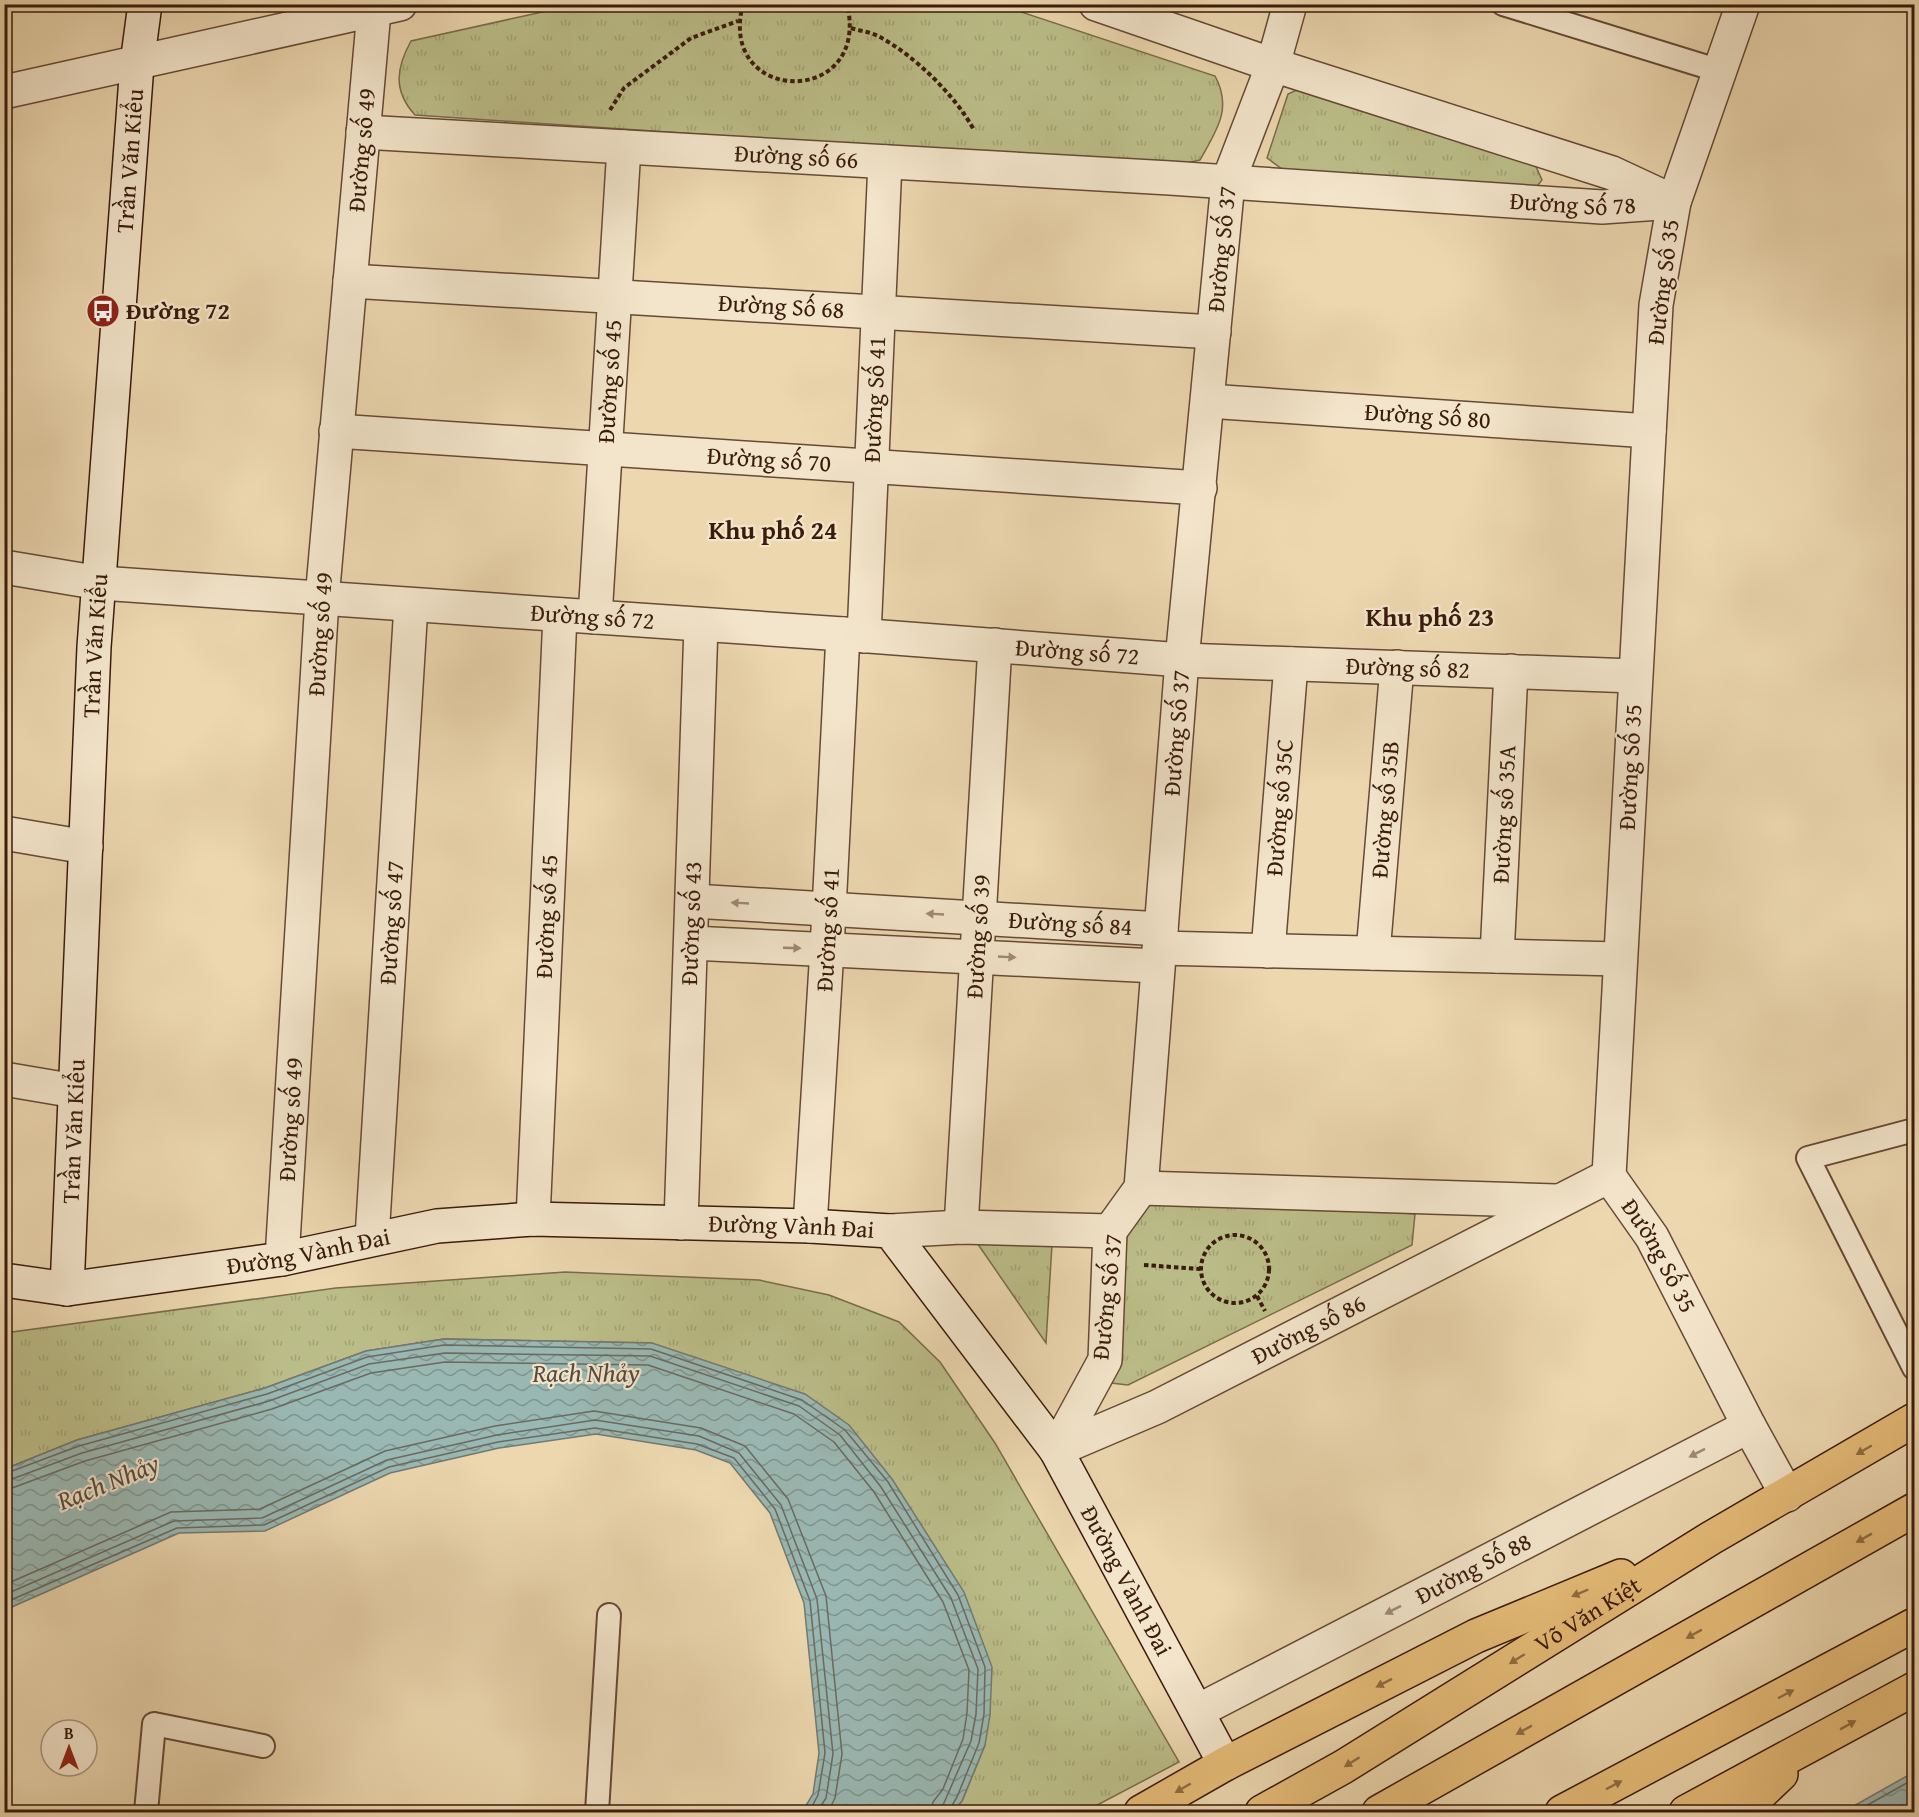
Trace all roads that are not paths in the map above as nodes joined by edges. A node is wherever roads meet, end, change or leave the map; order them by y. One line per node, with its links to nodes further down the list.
1 (145, 4): 7 (street, Trần Văn Kiểu)
2 (1096, 4): 8 (street, Đường Số 78)
3 (1290, 4): 8 (street, Đường Số 37)
4 (1503, 4): 9 (lane)
5 (1743, 4): 9 (street, Đường Số 35)
6 (387, 8): 7 (street); 11 (street, Đường số 49)
7 (136, 64): 10 (street); 27 (street, Trần Văn Kiểu)
8 (1273, 65): 14 (street, Đường Số 37); 15 (street, Đường Số 78)
9 (1720, 71): 15 (street, Đường Số 35)
10 (4, 92)
11 (363, 132): 12 (street, Đường số 66); 16 (street, Đường số 49)
12 (624, 147): 13 (street, Đường số 66); 17 (street, Đường số 45)
13 (885, 162): 14 (street, Đường số 66); 18 (street, Đường Số 41)
14 (1228, 182): 15 (street, Đường Số 78); 19 (street, Đường Số 37)
15 (1674, 202): 22 (street, Đường Số 35)
16 (350, 281): 17 (street, Đường Số 68); 21 (street, Đường số 49)
17 (614, 296): 18 (street, Đường Số 68); 23 (street, Đường số 45)
18 (878, 310): 19 (street, Đường Số 68); 24 (street, Đường Số 41)
19 (1214, 332): 20 (street, Đường Số 37)
20 (1208, 401): 22 (street, Đường Số 80); 25 (street, Đường Số 37)
21 (336, 431): 23 (street, Đường số 70); 28 (street, Đường số 49)
22 (1649, 431): 39 (street, Đường Số 35)
23 (605, 447): 24 (street, Đường số 70); 31 (street, Đường số 45)
24 (872, 465): 25 (street, Đường số 70); 33 (street, Đường Số 41)
25 (1200, 488): 35 (street, Đường Số 37)
26 (4, 567): 27 (street, Đường số 72)
27 (100, 583): 28 (street, Đường số 72); 41 (street, Trần Văn Kiểu)
28 (322, 598): 29 (street, Đường số 72); 66 (street, Đường số 49)
29 (411, 605): 30 (street, Đường số 72); 64 (street, Đường số 47)
30 (560, 615): 31 (street, Đường số 72); 59 (street, Đường số 45)
31 (595, 617): 32 (street, Đường số 72)
32 (701, 625): 33 (street, Đường số 72); 42 (street, Đường số 43)
33 (854, 635): 34 (street, Đường số 72); 43 (street, Đường số 41)
34 (995, 645): 35 (street, Đường số 72); 44 (street, Đường số 39)
35 (1182, 660): 36 (street, Đường số 82); 46 (street, Đường Số 37)
36 (1291, 664): 37 (street, Đường số 82); 48 (street, Đường số 35C)
37 (1397, 667): 38 (street, Đường số 82); 49 (street, Đường số 35B)
38 (1511, 671): 39 (street, Đường số 82); 51 (street, Đường số 35A)
39 (1635, 676): 52 (street, Đường Số 35)
40 (4, 833): 41 (street)
41 (86, 847): 54 (street, Trần Văn Kiểu)
42 (693, 901): 43 (street, Đường số 84, one-way to 42); 45 (street, Đường số 43)
43 (829, 908): 44 (street, Đường số 84, one-way to 43); 47 (street, Đường số 41)
44 (978, 916): 46 (street, Đường số 84); 50 (street, Đường số 39)
45 (691, 943): 47 (street, Đường số 84, one-way to 47); 60 (street, Đường số 43)
46 (1159, 948): 48 (street, Đường số 84); 50 (street, Đường số 84, one-way to 46); 57 (street, Đường Số 37)
47 (827, 949): 50 (street, Đường số 84); 61 (street, Đường số 41)
48 (1268, 951): 49 (street, Đường số 84)
49 (1373, 953): 51 (street, Đường số 84)
50 (976, 956): 62 (street, Đường số 39)
51 (1497, 956): 52 (street, Đường số 84)
52 (1619, 959): 56 (street, Đường Số 35)
53 (4, 1079): 54 (street)
54 (75, 1091): 68 (street, Trần Văn Kiểu)
55 (1914, 1130): 69 (lane)
56 (1609, 1176): 58 (street, Đường số 86); 71 (street, Đường Số 35)
57 (1141, 1188): 58 (street, Đường số 86); 65 (street, Đường Số 37)
58 (1560, 1201): 72 (street, Đường số 86)
59 (534, 1219): 60 (street, Đường Vành Đai); 64 (street, Đường Vành Đai)
60 (681, 1222): 61 (street, Đường Vành Đai)
61 (810, 1226): 63 (street, Đường Vành Đai)
62 (961, 1227): 63 (street); 65 (street)
63 (890, 1231): 72 (street, Đường Vành Đai)
64 (372, 1238): 66 (street, Đường Vành Đai)
65 (1109, 1247): 72 (street, Đường Số 37)
66 (282, 1259): 68 (street, Đường Vành Đai)
67 (4, 1280): 68 (street, Đường Vành Đai)
68 (67, 1289)
69 (1914, 1368)
70 (1914, 1420): 73 (main road, Võ Văn Kiệt, one-way to 73)
71 (1749, 1426): 73 (street, Đường Số 35); 79 (street, Đường Số 88, one-way to 79)
72 (1056, 1450): 79 (street, Đường Vành Đai)
73 (1787, 1495): 75 (main road, Võ Văn Kiệt)
74 (1914, 1510): 87 (main road, one-way to 87)
75 (1711, 1538): 82 (main road, one-way to 82); 86 (main road, Võ Văn Kiệt, one-way to 86)
76 (609, 1615): 84 (lane)
77 (1914, 1625): 88 (main road, one-way to 77)
78 (1914, 1689): 81 (main road, one-way to 78)
79 (1198, 1711): 82 (street, Đường Vành Đai)
80 (263, 1746): 83 (lane)
81 (1811, 1746): 89 (main road); 90 (main road)
82 (1225, 1764): 85 (main road, one-way to 85)
83 (146, 1812)
84 (597, 1812)
85 (1141, 1812)
86 (1262, 1812)
87 (1379, 1812)
88 (1562, 1812)
89 (1686, 1812)
90 (1741, 1812)

